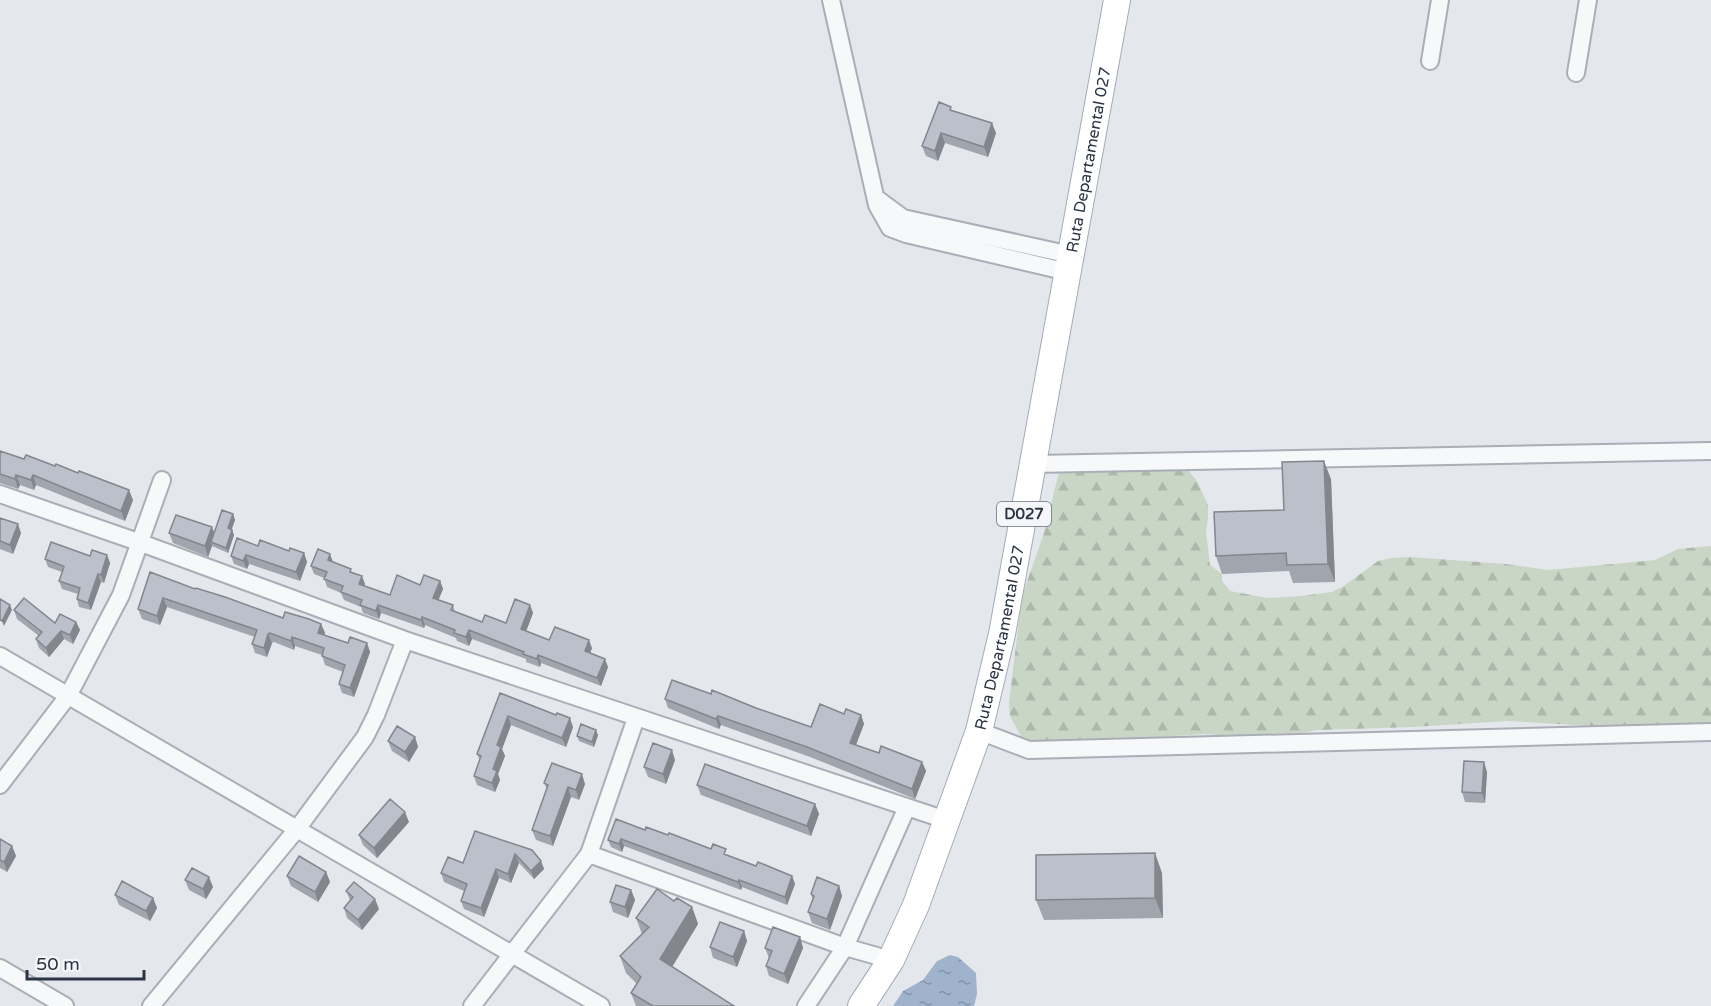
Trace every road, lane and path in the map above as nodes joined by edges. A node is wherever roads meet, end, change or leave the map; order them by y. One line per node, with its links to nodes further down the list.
1 (831, 0): 7 (street)
2 (1117, 0): 7 (main road, Ruta Departamental 027 / D027)
3 (1440, 0): 5 (street)
4 (1588, 0): 6 (street)
5 (1430, 61)
6 (1576, 73)
7 (1069, 263): 9 (main road, Ruta Departamental 027 / D027)
8 (1711, 451): 9 (street)
9 (1033, 464): 17 (main road, Ruta Departamental 027 / D027)
10 (162, 480): 12 (street)
11 (0, 494): 12 (street)
12 (141, 543): 13 (street); 15 (street)
13 (405, 640): 16 (street); 22 (street)
14 (0, 656): 15 (street)
15 (68, 696): 19 (street); 22 (street)
16 (636, 718): 20 (street); 23 (street)
17 (979, 731): 18 (street); 21 (main road, Ruta Departamental 027 / D027)
18 (1711, 732)
19 (0, 785)
20 (907, 807): 21 (street); 24 (street)
21 (946, 820): 26 (main road, Ruta Departamental 027 / D027)
22 (297, 829): 25 (street); 29 (street)
23 (589, 854): 24 (street); 25 (street)
24 (845, 947): 26 (street); 32 (street)
25 (512, 954): 30 (street); 31 (street)
26 (891, 960): 33 (main road, Ruta Departamental 027 / D027)
27 (0, 968): 28 (street)
28 (65, 1006)
29 (151, 1006)
30 (472, 1006)
31 (601, 1006)
32 (806, 1006)
33 (861, 1006)

